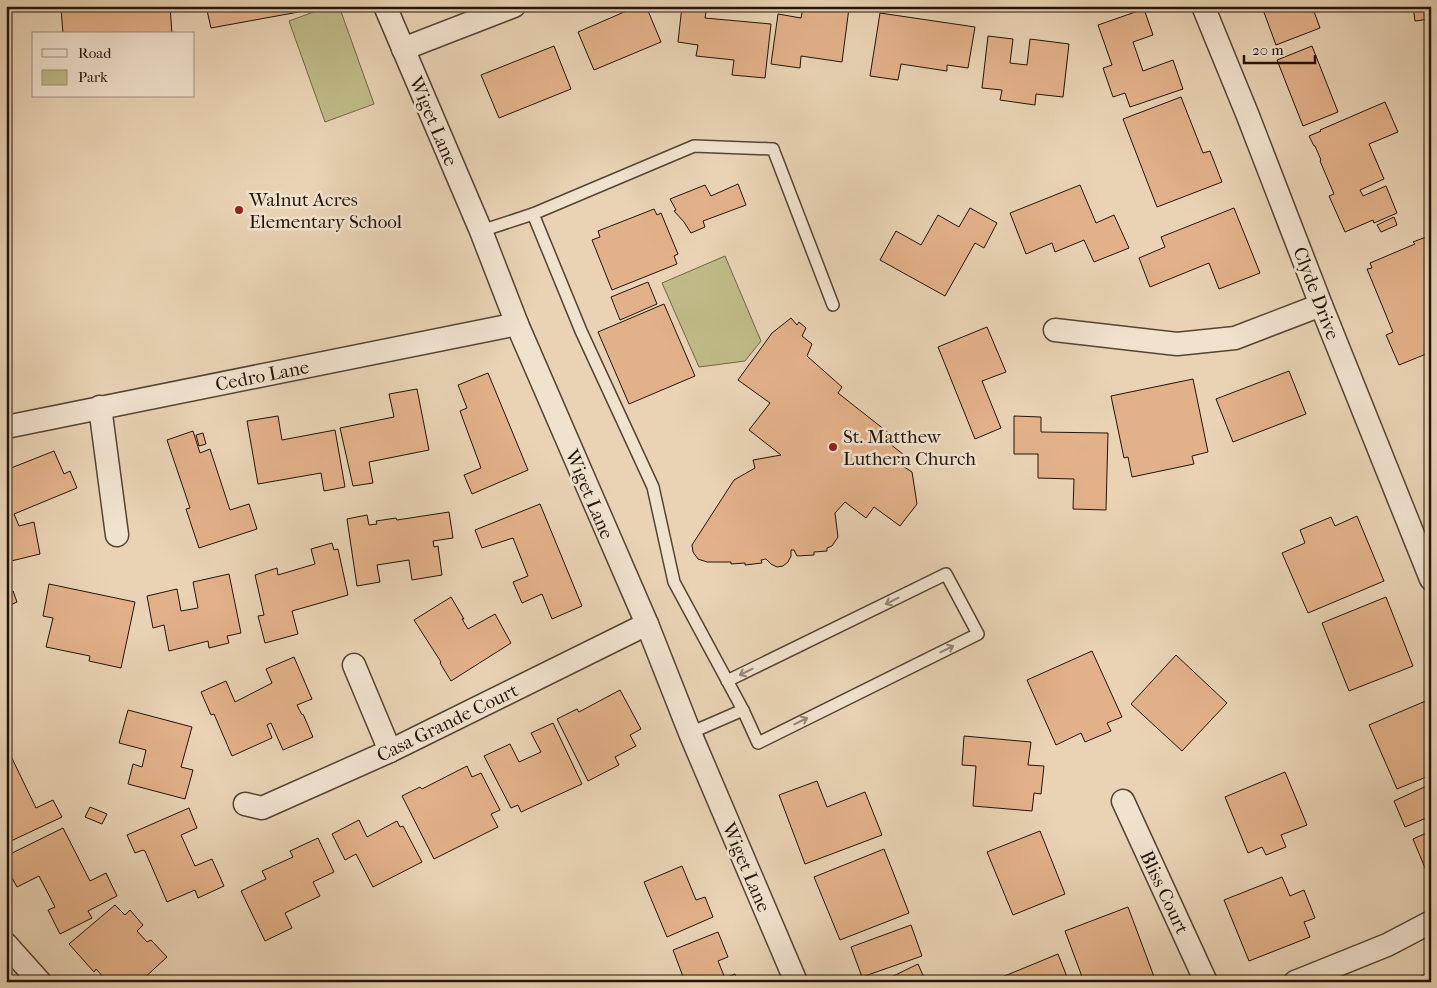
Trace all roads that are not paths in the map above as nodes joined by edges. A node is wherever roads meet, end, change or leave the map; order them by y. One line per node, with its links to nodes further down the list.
1 (385, 6): 4 (street, Wiget Lane)
2 (514, 6): 4 (street)
3 (1203, 6): 8 (street, Clyde Drive)
4 (403, 49): 6 (street, Wiget Lane)
5 (533, 214): 6 (lane); 7 (lane); 17 (lane)
6 (481, 231): 9 (street, Wiget Lane)
7 (833, 305)
8 (1321, 305): 10 (street); 14 (street, Clyde Drive)
9 (517, 324): 11 (street, Cedro Lane); 15 (street, Wiget Lane)
10 (1055, 330)
11 (100, 407): 12 (street, Cedro Lane); 13 (street)
12 (6, 427)
13 (117, 536)
14 (1431, 579)
15 (646, 624): 19 (street, Wiget Lane); 20 (street, Casa Grande Court)
16 (354, 665): 20 (street)
17 (727, 681): 18 (lane); 18 (lane, one-way to 17)
18 (743, 710): 19 (lane)
19 (690, 733): 26 (street, Wiget Lane)
20 (390, 751): 22 (street, Casa Grande Court)
21 (1123, 801): 27 (street, Bliss Court)
22 (245, 804)
23 (1431, 922): 28 (street)
24 (6, 944): 25 (street)
25 (40, 982)
26 (796, 982)
27 (1206, 982)
28 (1295, 982)

